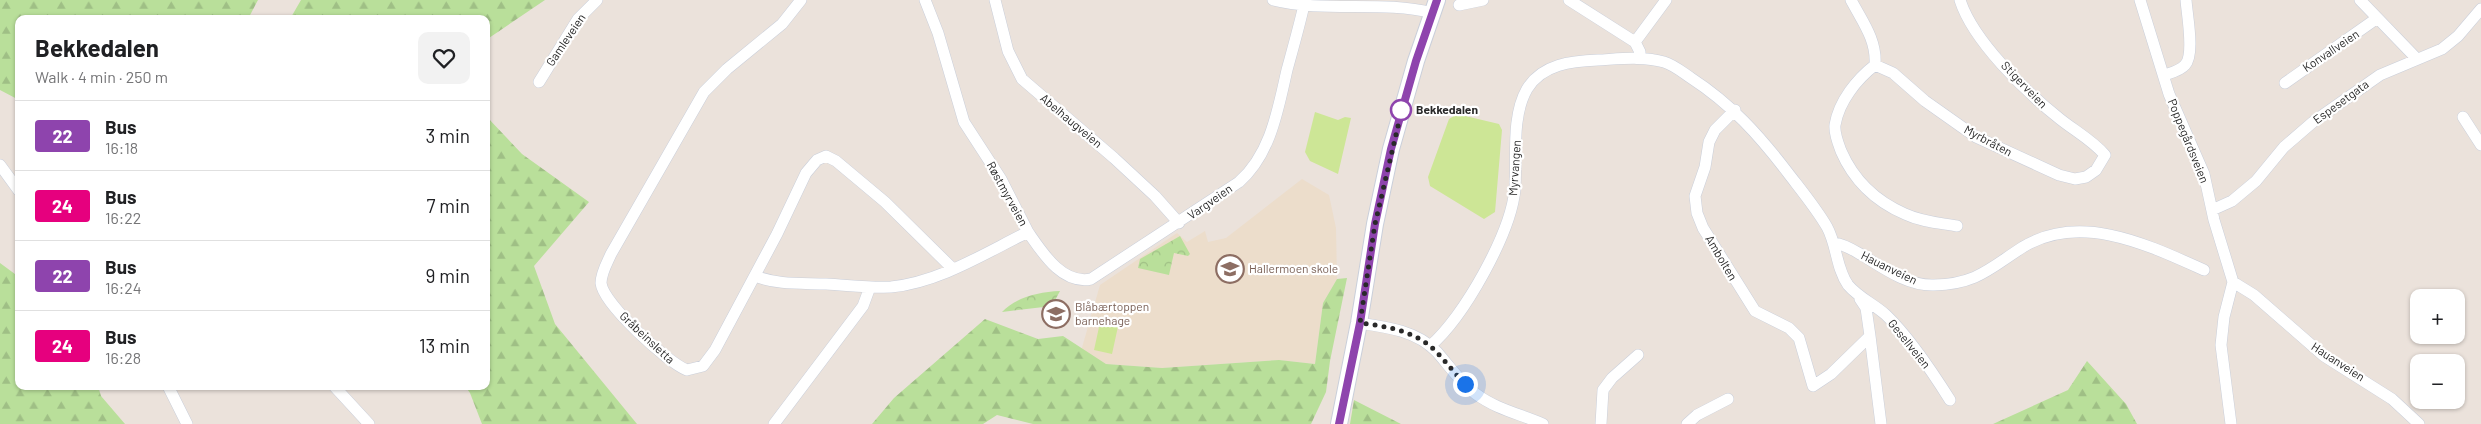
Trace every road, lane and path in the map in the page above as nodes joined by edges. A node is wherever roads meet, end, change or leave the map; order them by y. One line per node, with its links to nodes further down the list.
1 (597, 0): 24 (street, Gamleveien)
2 (801, 0): 39 (street, Gråbeinsletta)
3 (926, 0): 35 (street, Røstmyrveien)
4 (996, 0): 33 (street, Abelhaugveien)
5 (1273, 0): 14 (street)
6 (1483, 0): 15 (street)
7 (1569, 0): 19 (street)
8 (1666, 0): 19 (street)
9 (1851, 0): 22 (street)
10 (1960, 0): 29 (street, Stigerveien)
11 (2140, 0): 23 (street, Poppegårdsveien)
12 (2186, 0): 23 (street)
13 (2360, 0): 18 (street)
14 (1304, 5): 16 (street); 33 (street, Vargveien)
15 (1459, 5)
16 (1435, 7): 43 (main road)
17 (2481, 9): 21 (street, Espesetgata)
18 (2376, 19): 21 (street); 25 (street, Konvallveien)
19 (1635, 42): 20 (street)
20 (1640, 58): 26 (street); 45 (street, Myrvangen)
21 (2417, 60): 32 (street, Espesetgata)
22 (1875, 65): 29 (street, Myrbråten); 34 (street)
23 (2164, 75): 32 (street, Poppegårdsveien)
24 (539, 82)
25 (2285, 83)
26 (1735, 110): 36 (street); 44 (street, Ambolten)
27 (2463, 117): 28 (street)
28 (2481, 145)
29 (2105, 155)
30 (0, 165): 31 (street)
31 (15, 186)
32 (2212, 210): 40 (street, Poppegårdsveien)
33 (1178, 223): 35 (street, Vargveien)
34 (1958, 226)
35 (1028, 232): 37 (street, Røstmyrveien)
36 (1834, 242): 38 (street, Hauanveien); 42 (street, Gesellveien)
37 (953, 269): 39 (street, Gråbeinsletta); 41 (street, Røstmyrveien)
38 (2204, 270)
39 (754, 276): 41 (street, Røstmyrveien)
40 (2233, 282): 60 (street); 61 (street, Hauanveien)
41 (870, 287): 53 (street)
42 (1858, 295): 44 (street); 50 (street, Gesellveien)
43 (1360, 323): 45 (street); 54 (main road); 55 (main road)
44 (1870, 336): 59 (street)
45 (1430, 346): 56 (street)
46 (1638, 355): 57 (street)
47 (170, 390): 51 (street)
48 (338, 390): 52 (street)
49 (1728, 399): 58 (street)
50 (1950, 400)
51 (186, 424)
52 (369, 424)
53 (774, 424)
54 (1339, 424)
55 (1346, 424)
56 (1543, 424)
57 (1600, 424)
58 (1687, 424)
59 (1881, 424)
60 (2231, 424)
61 (2419, 424)

